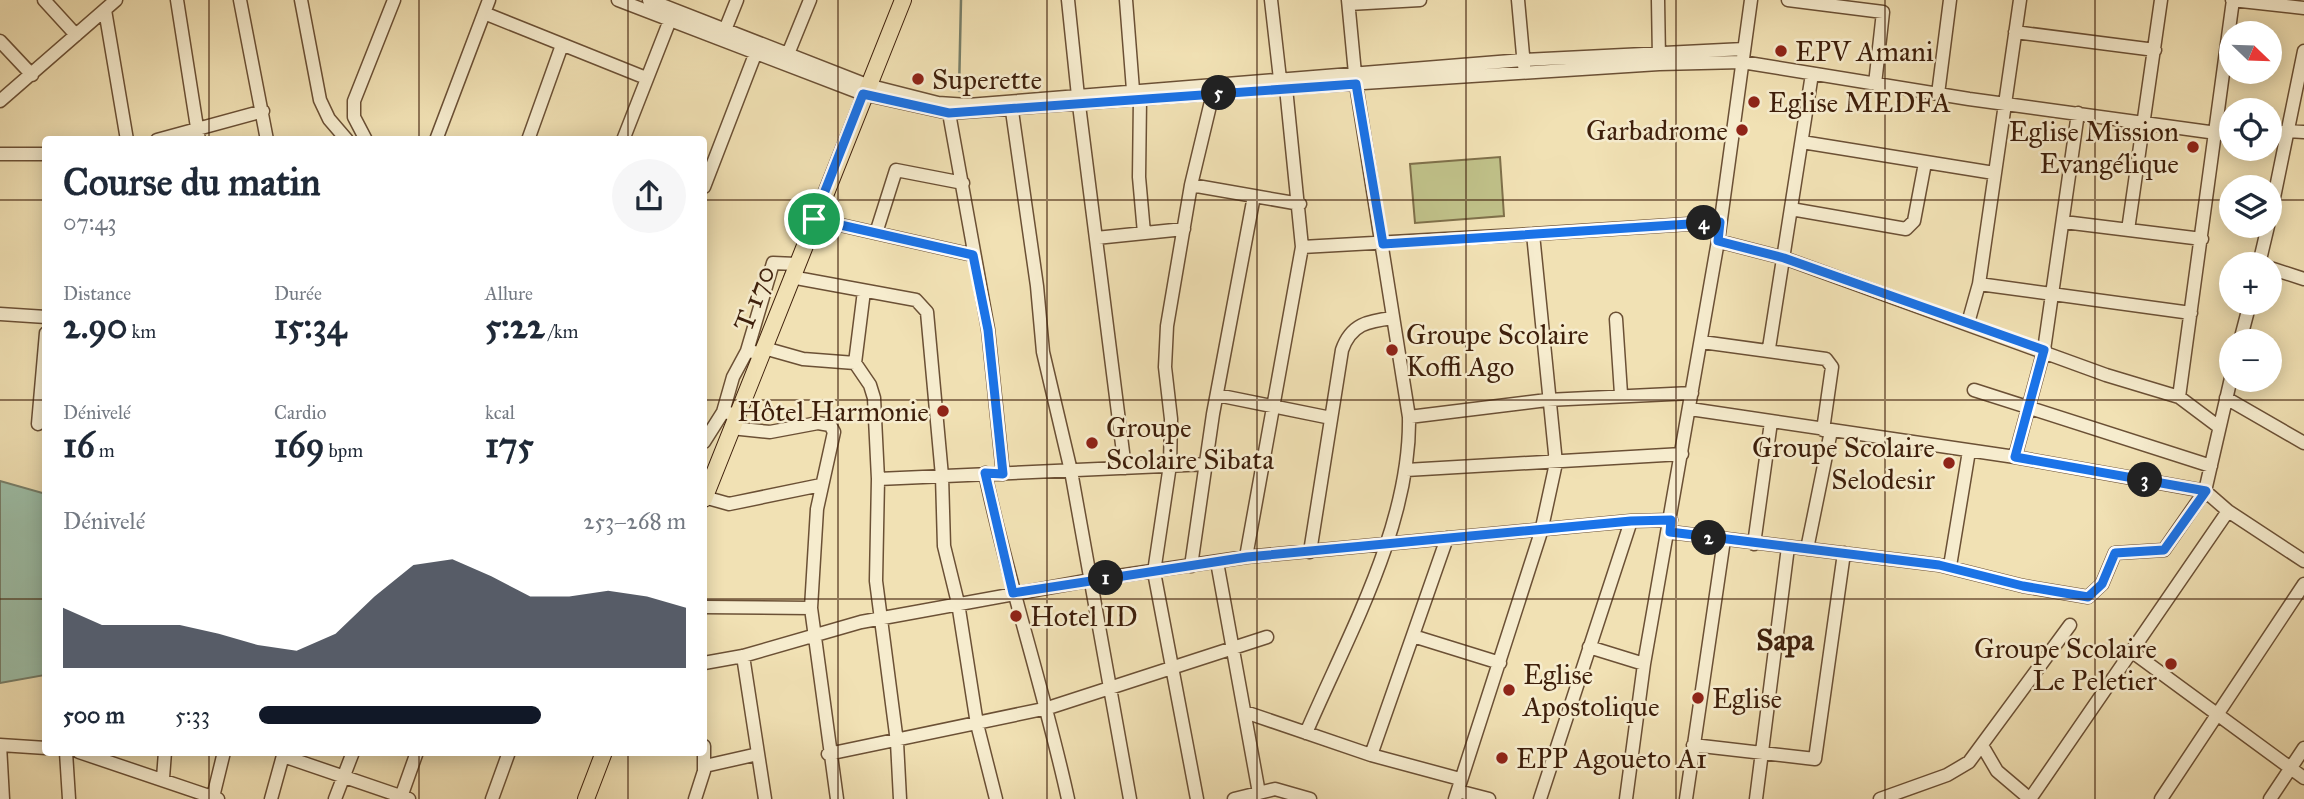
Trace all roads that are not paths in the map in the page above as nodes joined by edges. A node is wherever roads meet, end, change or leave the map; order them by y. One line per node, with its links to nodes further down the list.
1 (44, 0): 33 (street)
2 (116, 0): 28 (street)
3 (177, 0): 66 (street)
4 (240, 0): 56 (street)
5 (301, 0): 68 (street)
6 (394, 0): 69 (street)
7 (489, 0): 29 (street)
8 (618, 0): 30 (street)
9 (649, 0): 31 (street)
10 (737, 0): 31 (street)
11 (810, 0): 39 (street)
12 (904, 0): 49 (main road, T 170)
13 (1068, 0): 54 (street)
14 (1126, 0): 52 (street)
15 (1271, 0): 47 (street)
16 (1420, 0): 25 (street)
17 (1518, 0): 42 (street)
18 (1658, 0): 41 (street)
19 (1751, 0): 40 (street)
20 (1788, 0): 26 (street)
21 (1950, 0): 51 (street)
22 (2020, 0): 32 (street)
23 (2161, 0): 36 (street)
24 (2233, 0): 27 (street); 62 (street)
25 (1348, 2): 46 (street)
26 (1884, 6): 48 (street)
27 (2304, 8)
28 (105, 10): 33 (street); 65 (street)
29 (484, 13): 35 (street); 70 (street)
30 (670, 20): 38 (street); 45 (street)
31 (725, 30): 39 (street)
32 (2015, 32): 36 (street); 55 (street)
33 (76, 35): 44 (street)
34 (0, 41): 44 (street)
35 (562, 45): 45 (street); 71 (street)
36 (2155, 50): 60 (street)
37 (2304, 51): 61 (street)
38 (756, 52): 49 (street); 79 (street)
39 (788, 54): 49 (street)
40 (1743, 55): 41 (street); 43 (street); 86 (street)
41 (1659, 58): 42 (street)
42 (1524, 66): 46 (street)
43 (1812, 74): 48 (street); 74 (street)
44 (32, 75): 53 (street)
45 (646, 78): 72 (street)
46 (1355, 78): 47 (street); 96 (street)
47 (1283, 83): 50 (street); 83 (street)
48 (1875, 84): 51 (street)
49 (865, 89): 54 (street); 58 (street); 85 (main road, T 170)
50 (1214, 89): 52 (street); 81 (street)
51 (1938, 94): 55 (street)
52 (1137, 95): 54 (street); 91 (street)
53 (0, 101)
54 (1079, 101): 57 (street); 93 (street)
55 (2004, 104): 59 (street); 78 (street)
56 (262, 111): 66 (street); 67 (street)
57 (1012, 111): 58 (street); 147 (street)
58 (949, 113): 80 (street)
59 (2078, 113): 60 (street); 87 (street)
60 (2145, 122): 62 (street); 89 (street)
61 (2282, 128)
62 (2215, 132): 64 (street); 94 (street)
63 (2304, 132): 73 (street)
64 (2219, 133)
65 (126, 136)
66 (198, 136)
67 (266, 136)
68 (344, 136)
69 (364, 136)
70 (438, 136)
71 (528, 136)
72 (624, 136)
73 (2282, 137)
74 (1802, 142): 77 (street); 84 (street)
75 (0, 154): 76 (street)
76 (42, 154)
77 (1925, 163): 78 (street); 84 (street)
78 (1994, 173): 103 (street)
79 (707, 179)
80 (963, 183): 90 (street); 98 (street)
81 (1191, 185): 82 (street); 88 (street)
82 (1254, 196): 83 (street); 122 (street)
83 (1300, 204): 97 (street)
84 (1791, 209): 99 (street)
85 (814, 219): 90 (street); 100 (main road, T 170)
86 (1720, 222): 92 (street); 95 (street)
87 (2064, 222): 89 (street); 105 (street)
88 (1184, 229): 91 (street); 143 (street)
89 (2128, 230): 94 (street)
90 (876, 233): 98 (street)
91 (1144, 233): 93 (street)
92 (1533, 234): 96 (street); 125 (street)
93 (1096, 238): 145 (street)
94 (2202, 239): 106 (street)
95 (1718, 241): 99 (street); 112 (street)
96 (1383, 244): 97 (street); 109 (street)
97 (1302, 247): 126 (street)
98 (973, 255): 149 (street)
99 (1784, 258): 111 (street); 113 (street)
100 (793, 270): 104 (street); 115 (main road, T 170); 115 (street)
101 (2282, 272): 102 (street)
102 (2304, 279)
103 (1979, 284): 105 (street); 111 (street)
104 (864, 291): 116 (street); 150 (street)
105 (2052, 293): 106 (street); 114 (street)
106 (2192, 313): 123 (street)
107 (0, 314): 108 (street)
108 (42, 317)
109 (1393, 318): 129 (street); 131 (street)
110 (1616, 319): 121 (street)
111 (1968, 323): 114 (street)
112 (1702, 341): 113 (street); 120 (street)
113 (1769, 348): 135 (street)
114 (2044, 350): 123 (street); 127 (street)
115 (757, 351): 116 (street); 130 (main road, T 170)
116 (855, 363): 151 (street)
117 (42, 378): 133 (street)
118 (1973, 390): 127 (street)
119 (2227, 392): 124 (street)
120 (1692, 393): 121 (street); 128 (street)
121 (1621, 394): 125 (street)
122 (1217, 395): 126 (street); 142 (street)
123 (2179, 397): 134 (street)
124 (2226, 398): 134 (street); 137 (street)
125 (1547, 400): 129 (street); 141 (street)
126 (1274, 407): 131 (street); 168 (street)
127 (2026, 407): 140 (street); 144 (street)
128 (1690, 409): 132 (street); 139 (street)
129 (1409, 417): 146 (street)
130 (731, 418): 136 (street); 152 (street); 153 (main road, T 170)
131 (1331, 418): 166 (street)
132 (1771, 422): 135 (street); 162 (street)
133 (38, 424)
134 (2219, 427): 144 (street)
135 (1827, 430): 138 (street); 165 (street)
136 (707, 439)
137 (2304, 443)
138 (1969, 452): 140 (street); 172 (street)
139 (1682, 454): 141 (street); 158 (street)
140 (2015, 457): 154 (street)
141 (1556, 463): 146 (street); 159 (street)
142 (1208, 464): 143 (street); 171 (street)
143 (1170, 465): 145 (street); 173 (street)
144 (2211, 466): 154 (street)
145 (1125, 468): 147 (street)
146 (1406, 470): 163 (street)
147 (1071, 471): 149 (street); 174 (street)
148 (985, 473): 149 (street); 150 (street); 176 (street)
149 (1003, 474)
150 (942, 476): 151 (street); 177 (street)
151 (878, 479): 180 (street)
152 (821, 485): 155 (street); 179 (street)
153 (707, 489)
154 (2206, 491): 156 (street); 172 (street)
155 (707, 499)
156 (2228, 511): 169 (street); 187 (street)
157 (1631, 521): 158 (street); 159 (street); 185 (street)
158 (1670, 526): 161 (street); 191 (street)
159 (1541, 532): 160 (street); 190 (street)
160 (1447, 538): 163 (street); 183 (street)
161 (1724, 540): 162 (street); 200 (street)
162 (1754, 544): 164 (street)
163 (1386, 546): 166 (street); 198 (street)
164 (1788, 547): 165 (street); 205 (street)
165 (1807, 549): 167 (street)
166 (1310, 552): 168 (street)
167 (1844, 553): 172 (street); 205 (street)
168 (1247, 557): 170 (street)
169 (2304, 561)
170 (1217, 562): 171 (street); 186 (street)
171 (1191, 566): 173 (street)
172 (1950, 566)
173 (1154, 572): 174 (street); 192 (street)
174 (1091, 580): 176 (street); 193 (street)
175 (2304, 584): 196 (street)
176 (1013, 593): 177 (street); 194 (street)
177 (958, 603): 180 (street); 197 (street)
178 (707, 607): 179 (street)
179 (811, 608): 182 (street)
180 (882, 618): 182 (street); 199 (street)
181 (2070, 625): 202 (street)
182 (813, 635): 188 (street); 207 (street)
183 (1413, 636): 190 (street); 208 (street)
184 (1267, 638): 186 (street)
185 (1589, 647): 191 (street); 247 (street)
186 (1233, 648): 192 (street); 195 (street)
187 (2132, 651): 196 (street); 252 (street)
188 (743, 656): 189 (street); 206 (street)
189 (707, 662)
190 (1500, 663): 225 (street)
191 (1644, 664): 248 (street)
192 (1170, 667): 193 (street); 243 (street)
193 (1110, 686): 194 (street); 242 (street)
194 (1048, 708): 197 (street); 241 (street)
195 (1245, 712): 198 (street); 226 (street)
196 (2218, 714): 221 (street); 253 (street)
197 (977, 724): 199 (street); 240 (street)
198 (1306, 733): 208 (street)
199 (897, 742): 207 (street); 239 (street)
200 (1693, 744): 205 (street); 249 (street)
201 (0, 745): 203 (street); 230 (street)
202 (1983, 747): 251 (street); 252 (street)
203 (42, 748)
204 (2304, 748): 221 (street)
205 (1760, 751): 250 (street)
206 (758, 754): 220 (street); 237 (street)
207 (828, 754): 238 (street)
208 (1371, 755): 225 (street)
209 (66, 756): 231 (street)
210 (103, 756): 222 (street)
211 (165, 756): 222 (street)
212 (223, 756): 228 (street)
213 (282, 756): 232 (street)
214 (288, 756): 223 (street)
215 (352, 756): 223 (street)
216 (416, 756): 229 (street)
217 (508, 756): 234 (street)
218 (602, 756): 235 (main road)
219 (704, 756): 220 (street)
220 (705, 766): 236 (street)
221 (2290, 769): 224 (street); 254 (street)
222 (163, 778): 227 (street)
223 (344, 778): 229 (street); 233 (street)
224 (2304, 778)
225 (1458, 790): 246 (street)
226 (1259, 793): 244 (street); 245 (street)
227 (188, 794): 228 (street)
228 (215, 798)
229 (405, 798)
230 (3, 799)
231 (69, 799)
232 (271, 799)
233 (335, 799)
234 (492, 799)
235 (586, 799)
236 (695, 799)
237 (765, 799)
238 (836, 799)
239 (900, 799)
240 (996, 799)
241 (1068, 799)
242 (1130, 799)
243 (1197, 799)
244 (1234, 799)
245 (1310, 799)
246 (1489, 799)
247 (1540, 799)
248 (1626, 799)
249 (1686, 799)
250 (1756, 799)
251 (1880, 799)
252 (2030, 799)
253 (2161, 799)
254 (2270, 799)

